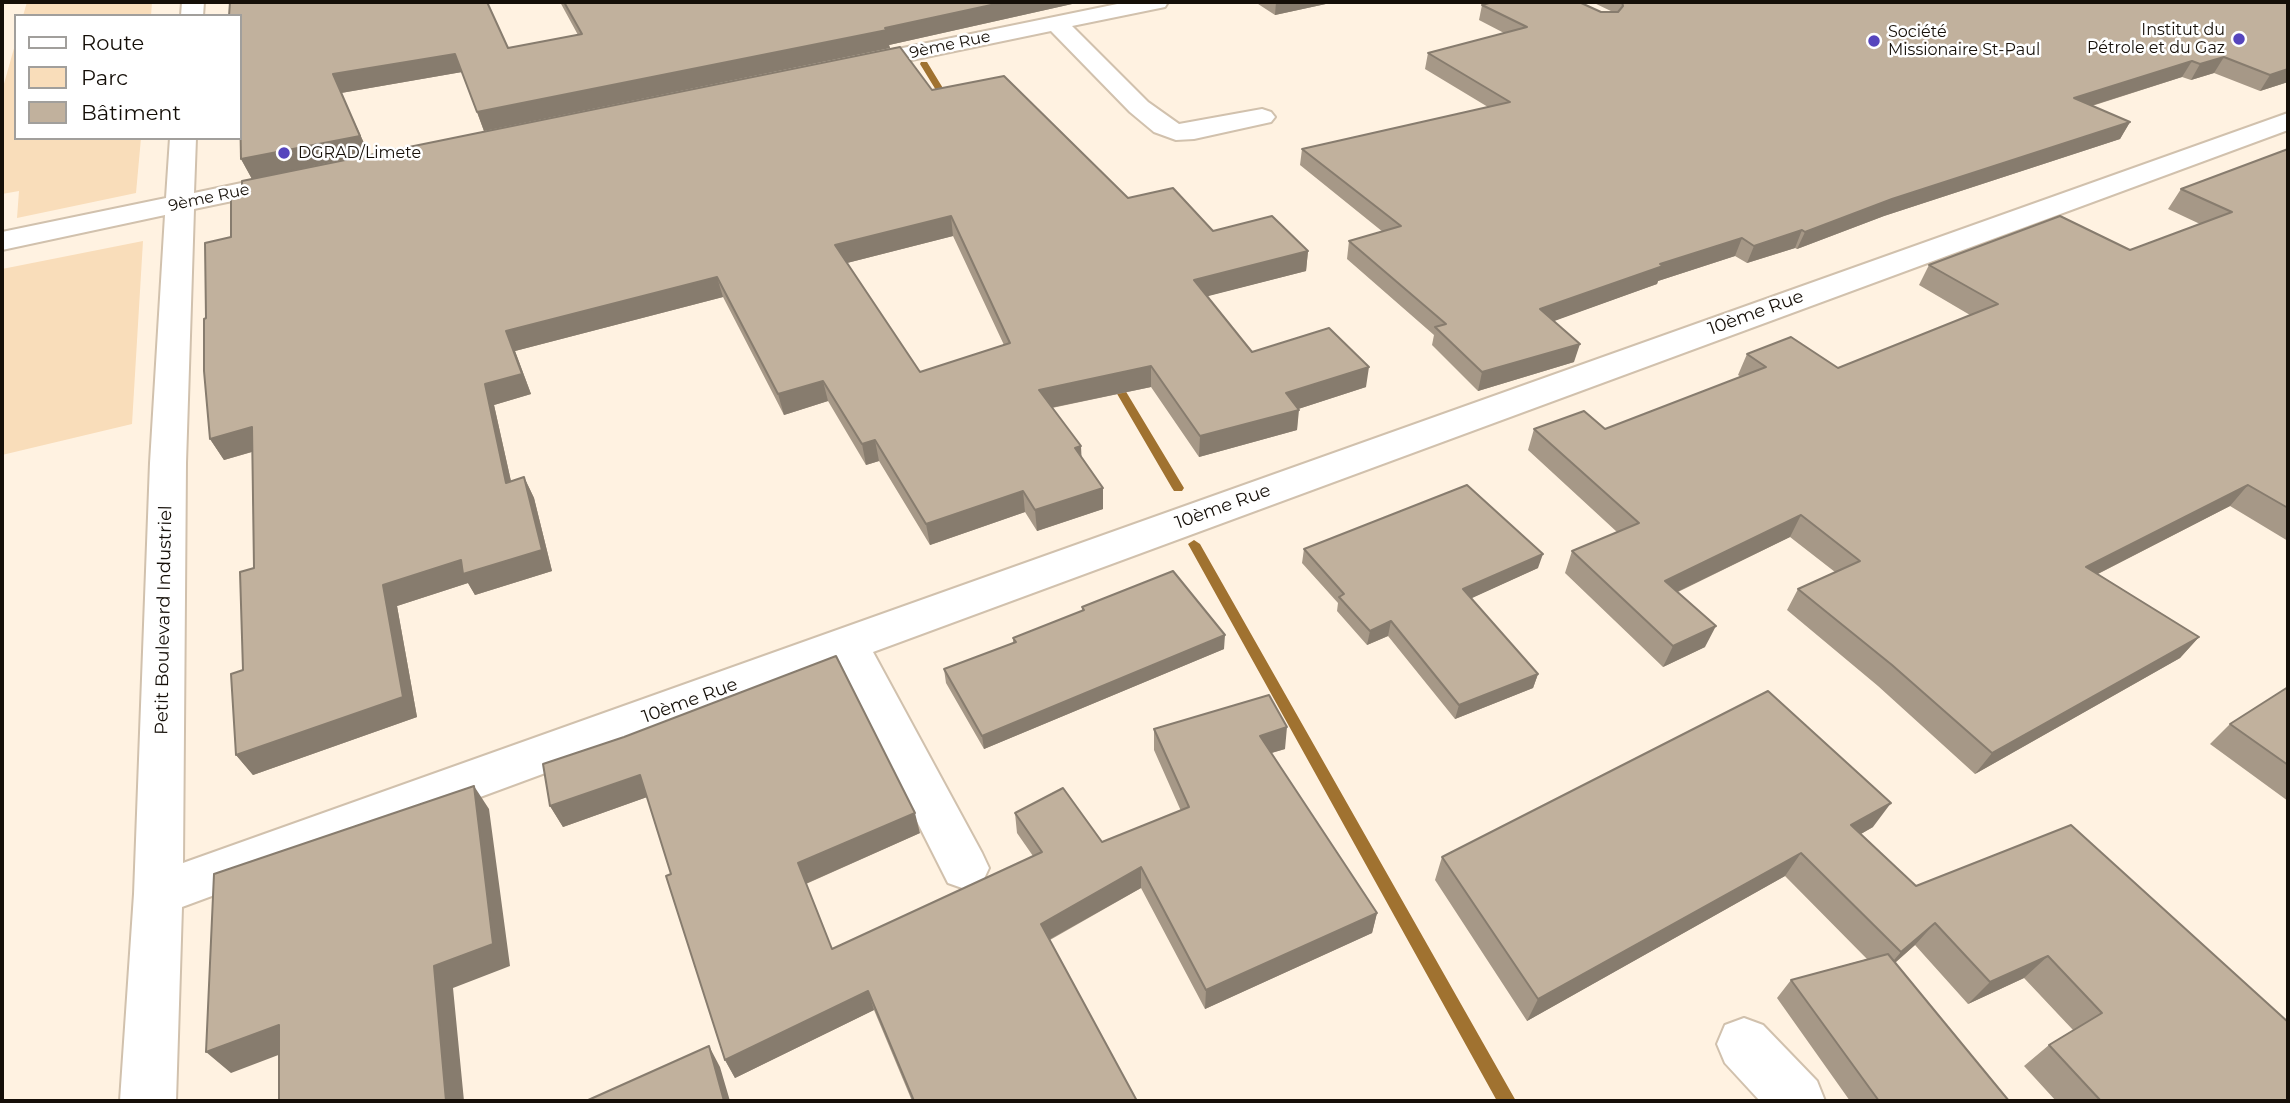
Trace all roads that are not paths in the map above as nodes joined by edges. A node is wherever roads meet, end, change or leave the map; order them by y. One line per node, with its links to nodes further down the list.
1 (1157, 2): 2 (street, 9ème Rue)
2 (1056, 23): 3 (street, 9ème Rue); 4 (street)
3 (830, 69)
4 (1262, 117)
5 (2288, 121): 10 (street, 10ème Rue)
6 (183, 140): 8 (street, Petit Boulevard Industriel)
7 (314, 176): 8 (street, 9ème Rue)
8 (179, 204): 9 (street, 9ème Rue); 12 (street, Petit Boulevard Industriel)
9 (2, 241)
10 (848, 644): 11 (street); 12 (street, 10ème Rue)
11 (965, 868)
12 (158, 894): 14 (street, Petit Boulevard Industriel)
13 (1744, 1044): 15 (street)
14 (148, 1101)
15 (1797, 1101)

